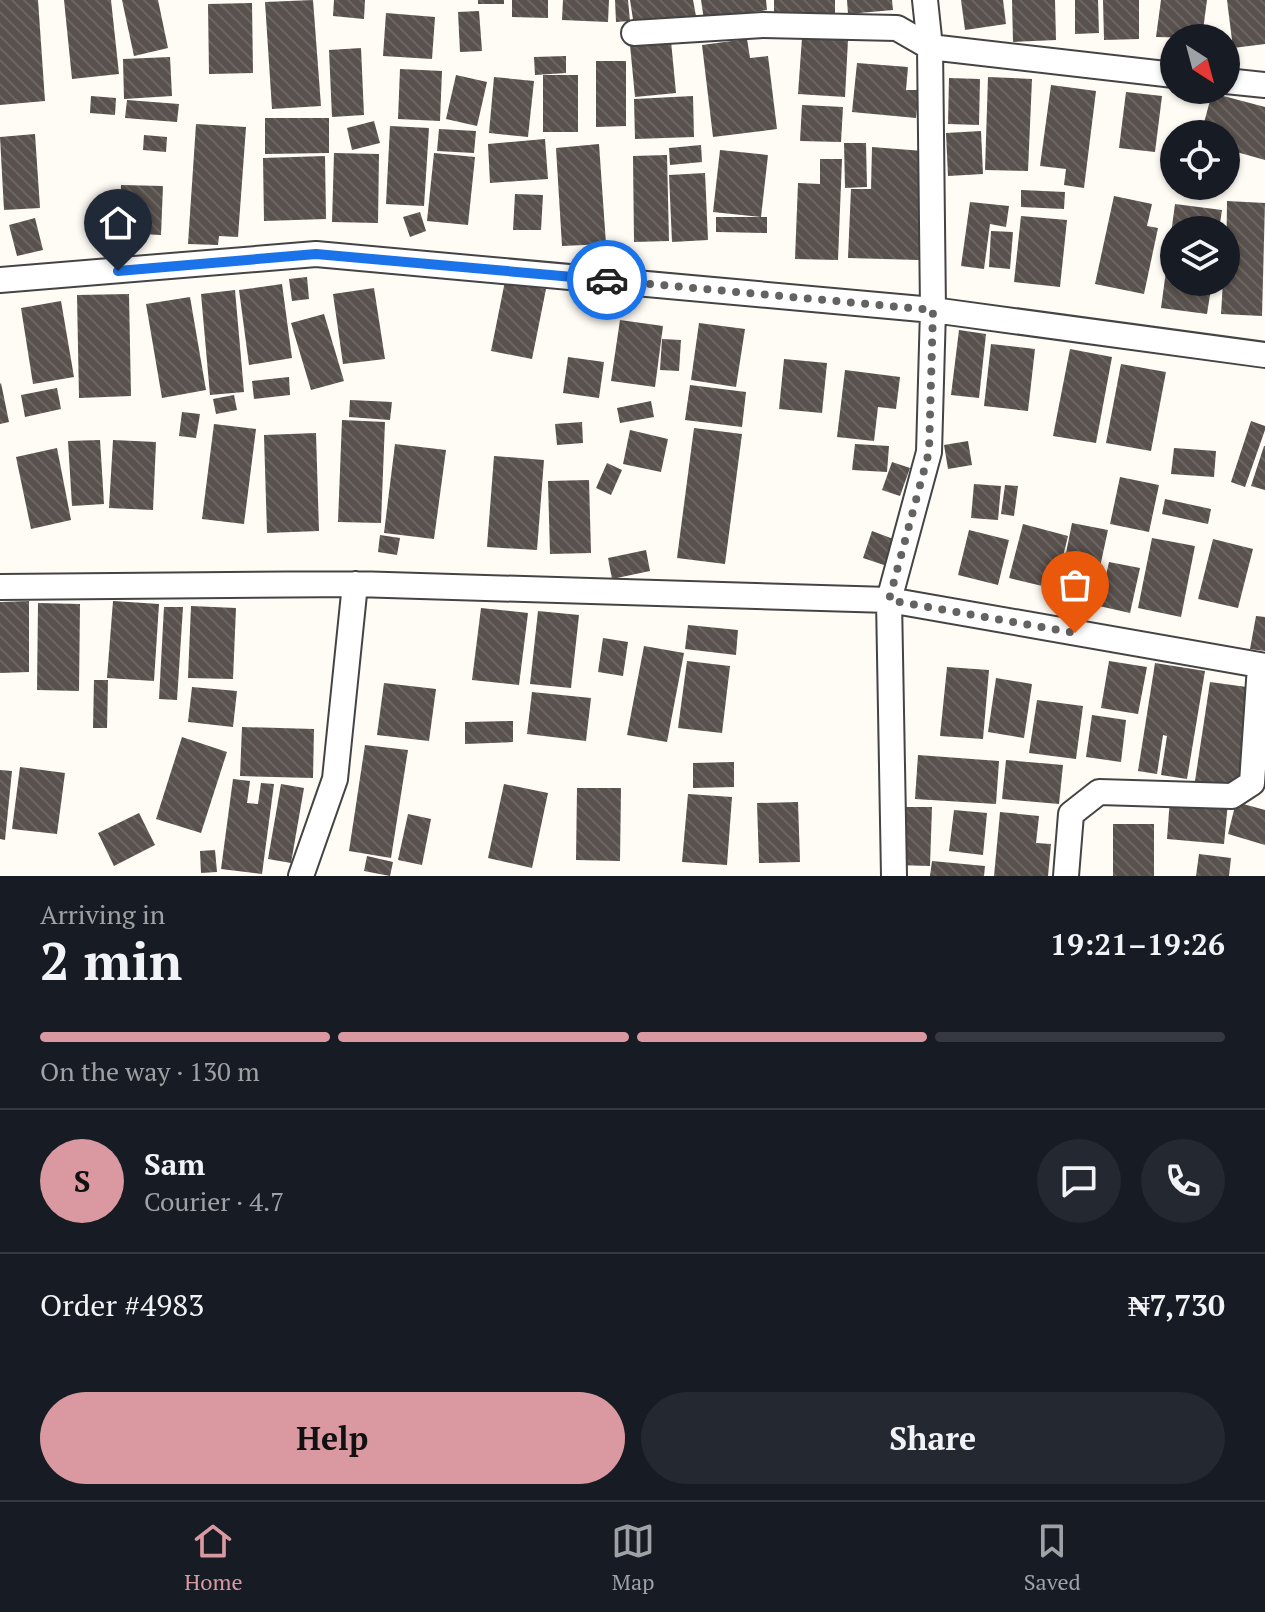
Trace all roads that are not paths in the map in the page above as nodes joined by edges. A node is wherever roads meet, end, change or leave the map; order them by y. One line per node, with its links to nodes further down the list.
1 (925, 0): 3 (street)
2 (634, 33): 3 (street)
3 (930, 47): 4 (street); 8 (street)
4 (1160, 73)
5 (1240, 82): 6 (street)
6 (1265, 85)
7 (0, 280): 8 (street)
8 (933, 310): 9 (street); 12 (street)
9 (1265, 355)
10 (355, 584): 11 (street); 12 (street); 14 (street)
11 (0, 587)
12 (889, 600): 13 (street); 15 (street)
13 (1263, 666): 16 (street)
14 (301, 876)
15 (894, 876)
16 (1066, 876)

